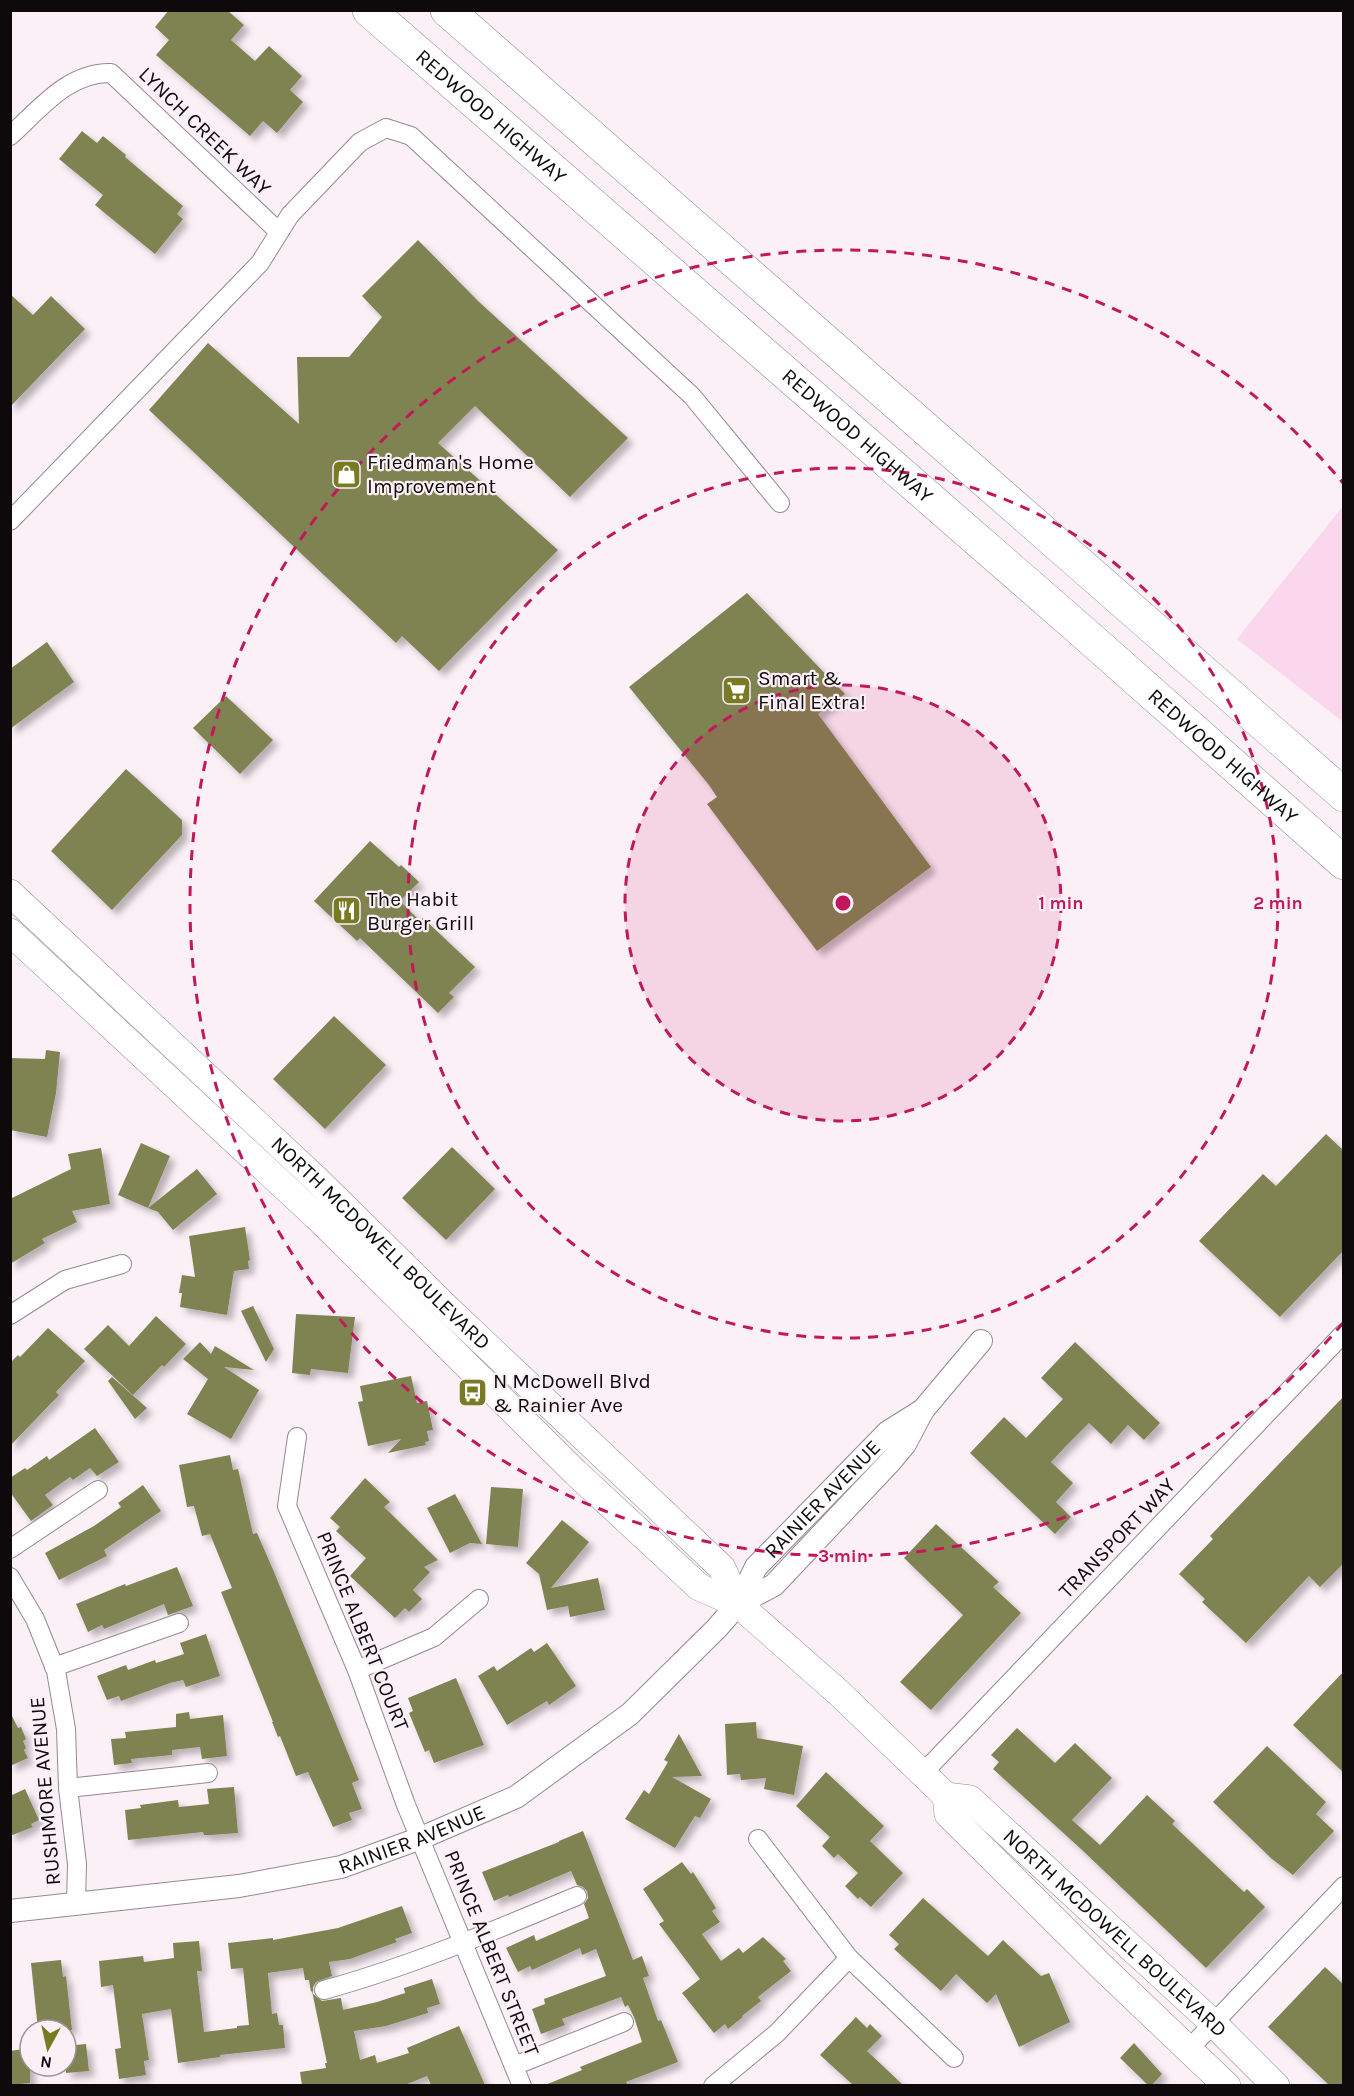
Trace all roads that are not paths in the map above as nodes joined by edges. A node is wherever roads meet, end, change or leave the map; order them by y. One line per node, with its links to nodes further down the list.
1 (369, 10): 8 (highway, REDWOOD HIGHWAY)
2 (447, 10): 7 (highway)
3 (10, 136): 4 (street, LYNCH CREEK WAY)
4 (279, 232): 5 (street); 6 (street)
5 (780, 503)
6 (10, 521)
7 (1344, 795)
8 (1344, 863)
9 (10, 893): 20 (main road, NORTH MCDOWELL BOULEVARD)
10 (10, 932): 20 (main road, NORTH MCDOWELL BOULEVARD)
11 (122, 1264): 12 (street)
12 (10, 1315)
13 (1344, 1333): 25 (street, TRANSPORT WAY)
14 (981, 1341): 20 (street, RAINIER AVENUE)
15 (297, 1437): 23 (street, PRINCE ALBERT COURT)
16 (98, 1490): 17 (street)
17 (10, 1549)
18 (10, 1577): 22 (street, RUSHMORE AVENUE)
19 (479, 1599): 23 (street)
20 (738, 1605): 25 (main road, NORTH MCDOWELL BOULEVARD); 28 (street, RAINIER AVENUE)
21 (179, 1623): 22 (street)
22 (54, 1666): 26 (street, RUSHMORE AVENUE)
23 (357, 1670): 28 (street, PRINCE ALBERT COURT)
24 (208, 1773): 26 (street)
25 (923, 1773): 27 (main road, NORTH MCDOWELL BOULEVARD)
26 (68, 1788): 32 (street, RUSHMORE AVENUE)
27 (946, 1796): 38 (main road, NORTH MCDOWELL BOULEVARD); 39 (main road, NORTH MCDOWELL BOULEVARD)
28 (421, 1838): 32 (street, RAINIER AVENUE); 34 (street, PRINCE ALBERT STREET)
29 (758, 1839): 35 (street)
30 (1344, 1886): 38 (street)
31 (577, 1896): 34 (street)
32 (76, 1904): 33 (street, RAINIER AVENUE)
33 (10, 1911)
34 (464, 1943): 36 (street); 41 (street, PRINCE ALBERT STREET)
35 (849, 1958): 40 (street); 43 (street)
36 (324, 1990)
37 (624, 2022): 41 (street)
38 (1214, 2023): 39 (street); 45 (main road, NORTH MCDOWELL BOULEVARD)
39 (1188, 2050): 44 (main road, NORTH MCDOWELL BOULEVARD)
40 (954, 2058)
41 (514, 2066): 42 (street, PRINCE ALBERT STREET)
42 (522, 2085)
43 (713, 2085)
44 (1227, 2085)
45 (1276, 2085)

